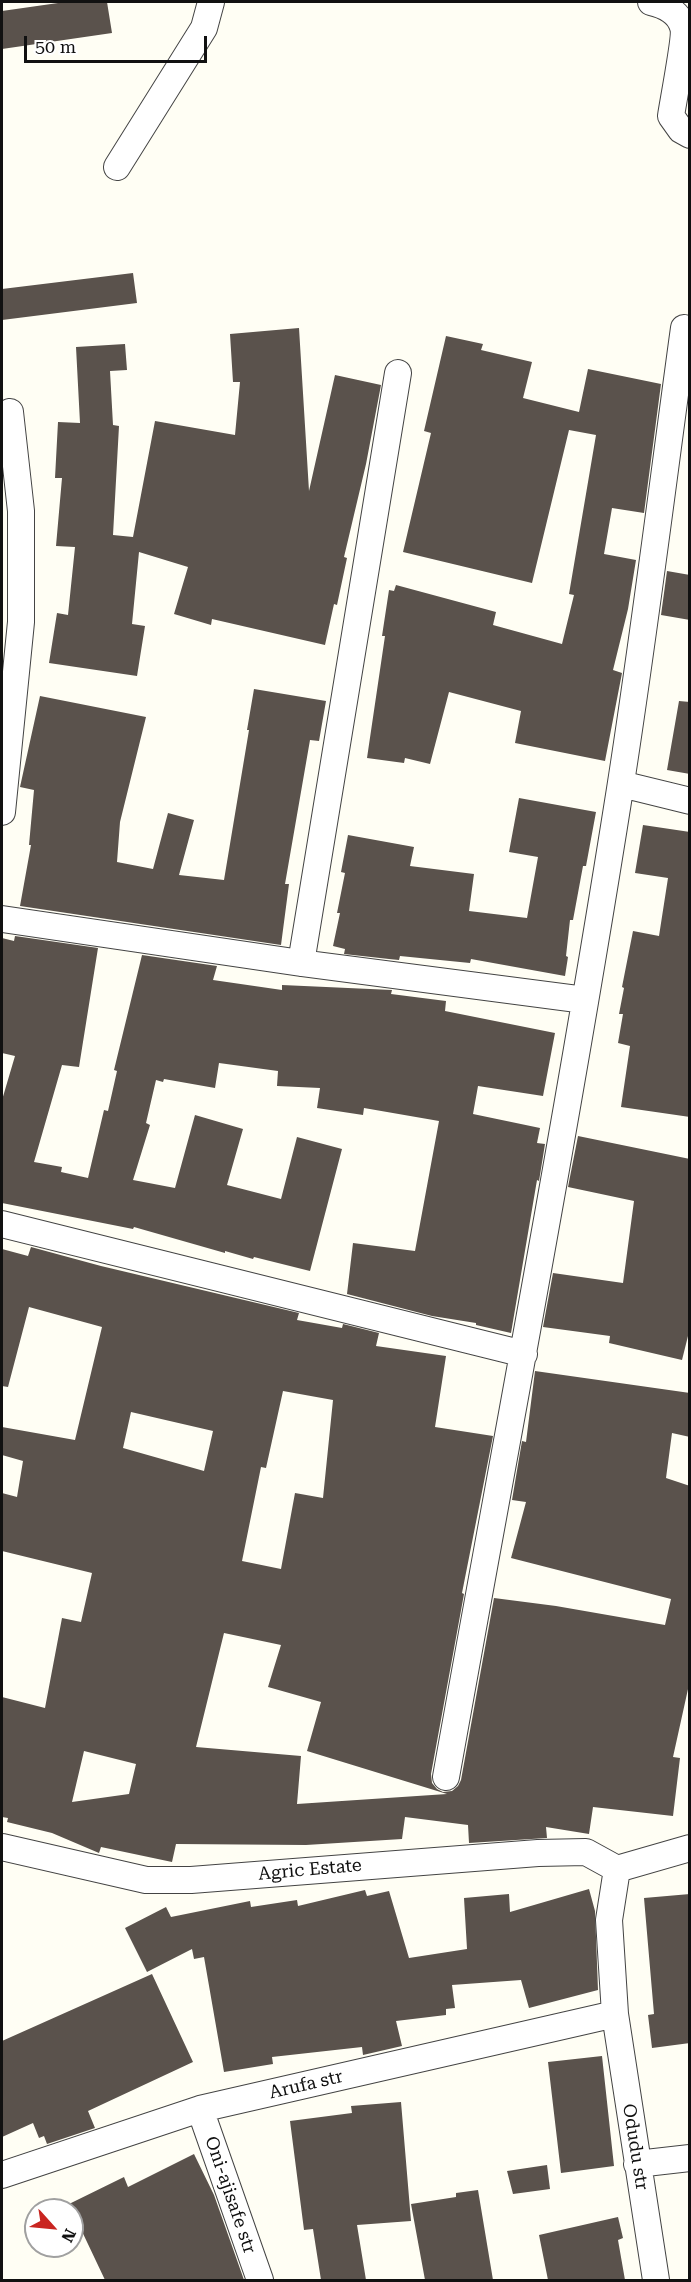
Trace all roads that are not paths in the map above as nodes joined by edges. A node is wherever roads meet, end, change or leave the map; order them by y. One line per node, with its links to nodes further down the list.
1 (211, 2): 4 (street)
2 (651, 2): 3 (street)
3 (690, 135)
4 (117, 167)
5 (684, 328): 8 (street)
6 (398, 373): 12 (street)
7 (10, 412): 10 (street)
8 (621, 784): 9 (street); 13 (street)
9 (690, 801)
10 (2, 812)
11 (2, 919): 12 (street)
12 (301, 963): 13 (street)
13 (585, 1000): 15 (street)
14 (2, 1224): 15 (street)
15 (524, 1354): 16 (street)
16 (446, 1777)
17 (2, 1847): 19 (street, Agric Estate)
18 (690, 1848): 19 (street)
19 (617, 1869): 20 (street, Odudu str)
20 (615, 2014): 21 (street, Arufa str); 23 (street, Odudu str)
21 (200, 2109): 24 (street, Arufa str); 25 (street, Oni-ajisafe str)
22 (690, 2158): 23 (street)
23 (637, 2164): 26 (street, Odudu str)
24 (2, 2175)
25 (260, 2280)
26 (656, 2280)

